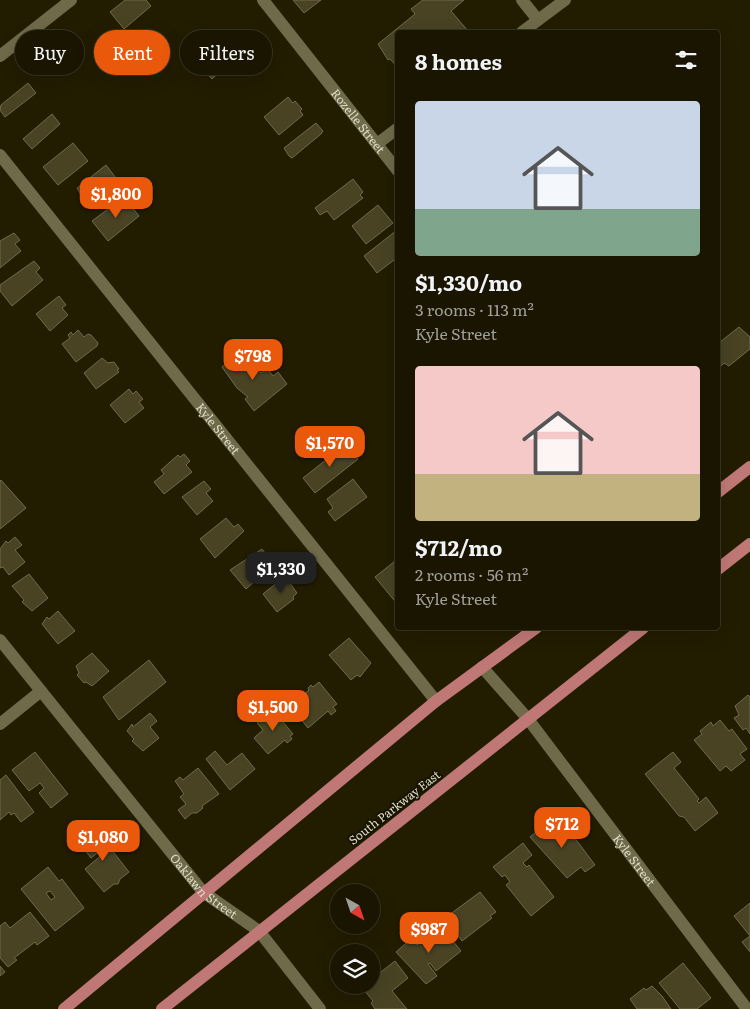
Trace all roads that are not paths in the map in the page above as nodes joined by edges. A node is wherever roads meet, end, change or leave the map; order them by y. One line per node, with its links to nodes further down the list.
1 (71, 0): 7 (street)
2 (262, 0): 9 (street, Rozelle Street)
3 (522, 0): 5 (street)
4 (564, 0): 5 (street)
5 (538, 20): 6 (street)
6 (525, 30)
7 (0, 56)
8 (395, 130): 9 (street)
9 (377, 144): 11 (street, Rozelle Street)
10 (0, 155): 21 (street, Kyle Street)
11 (395, 167)
12 (750, 467): 13 (main road)
13 (720, 490)
14 (750, 544): 15 (main road)
15 (720, 567)
16 (533, 630): 19 (main road)
17 (640, 630): 22 (main road, South Parkway East)
18 (0, 640): 20 (street, Oaklawn Street)
19 (482, 668): 21 (main road); 22 (street, Kyle Street)
20 (41, 691): 23 (street); 24 (street, Oaklawn Street)
21 (436, 701): 24 (main road)
22 (528, 719): 25 (main road, South Parkway East); 29 (street, Kyle Street)
23 (0, 724)
24 (203, 892): 25 (street, Oaklawn Street); 26 (main road)
25 (259, 931): 27 (main road, South Parkway East); 28 (street, Oaklawn Street)
26 (64, 1009)
27 (162, 1009)
28 (320, 1009)
29 (748, 1009)

